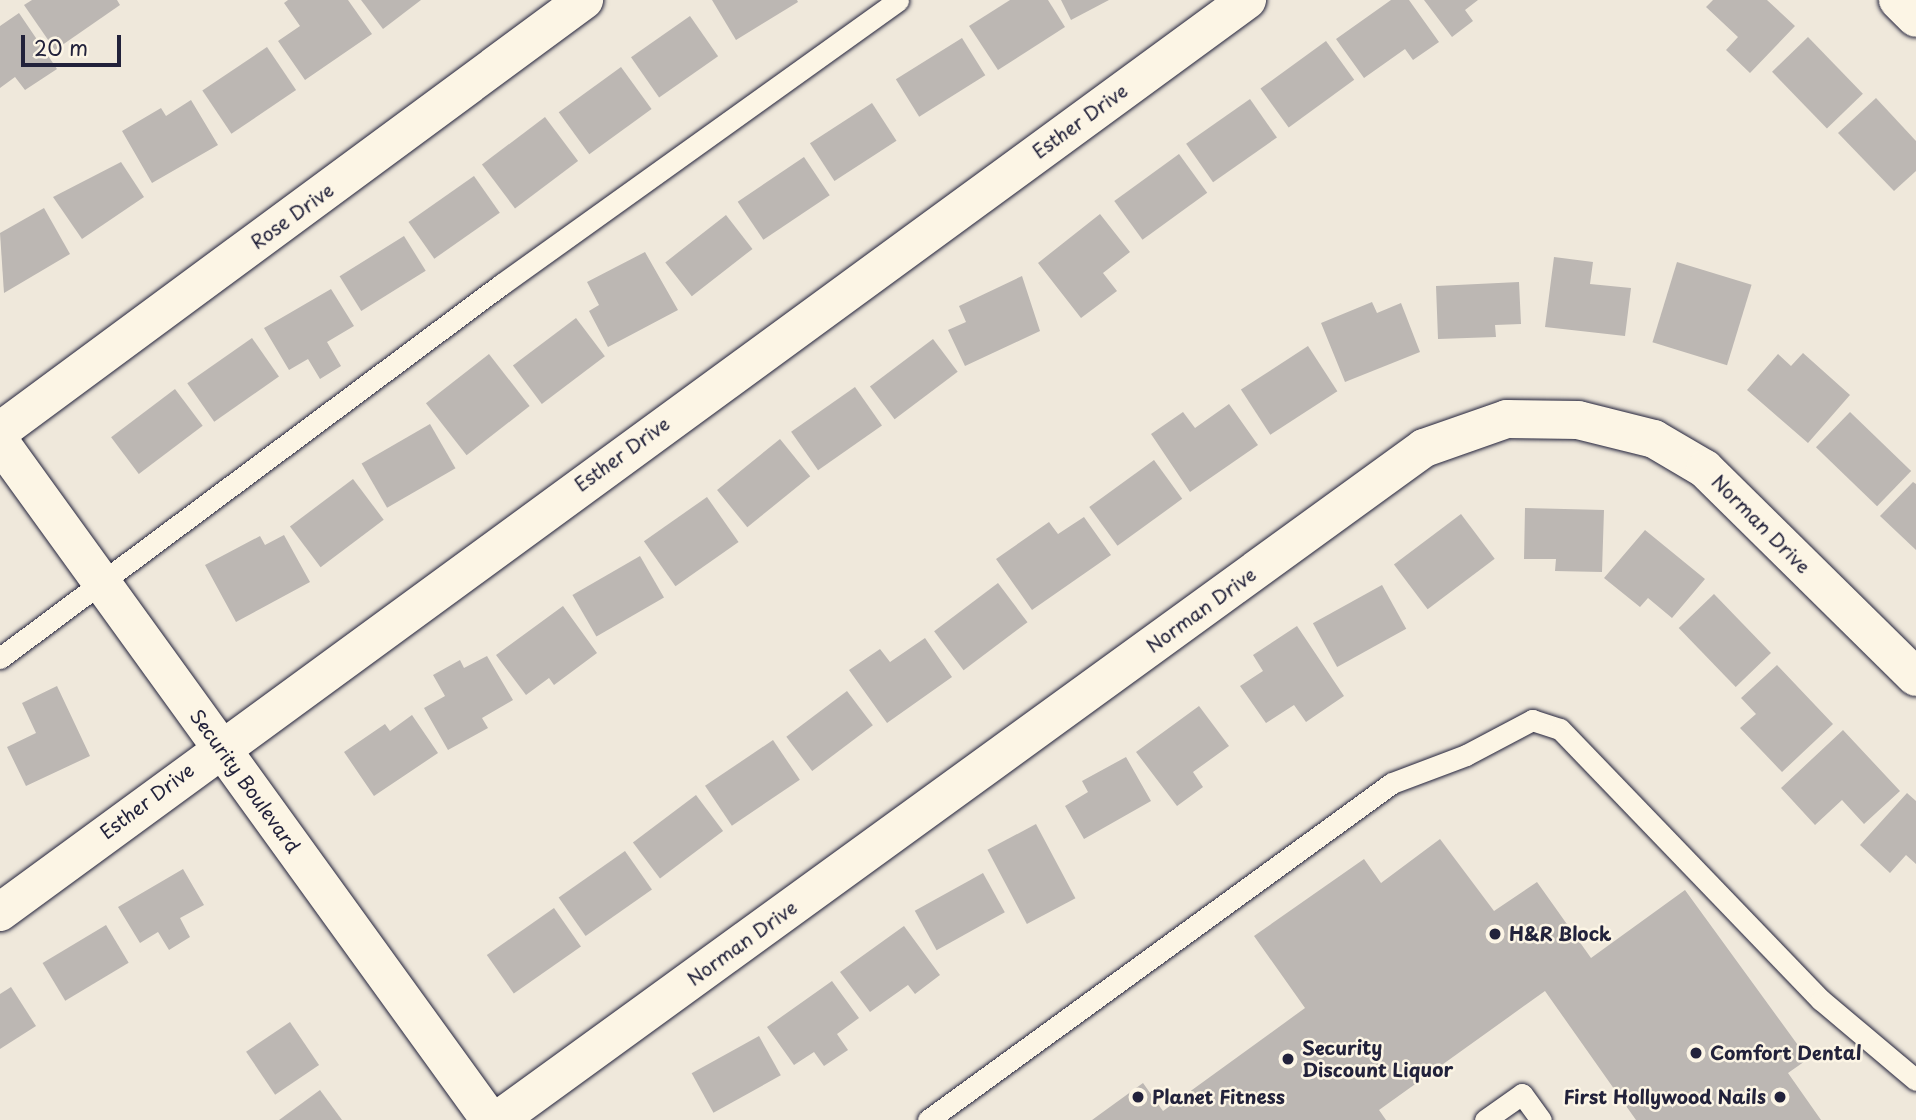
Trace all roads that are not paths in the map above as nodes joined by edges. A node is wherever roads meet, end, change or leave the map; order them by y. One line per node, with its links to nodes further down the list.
1 (584, 0): 4 (street, Rose Drive)
2 (898, 0): 6 (lane)
3 (1247, 0): 9 (street, Esther Drive)
4 (0, 431)
5 (0, 442): 6 (street, Security Boulevard)
6 (104, 586): 7 (lane); 9 (street, Security Boulevard)
7 (0, 658)
8 (1916, 677): 13 (street, Norman Drive)
9 (220, 746): 10 (street, Esther Drive); 12 (street, Security Boulevard)
10 (0, 912)
11 (1916, 1080): 14 (lane)
12 (490, 1120)
13 (498, 1120)
14 (928, 1120)
15 (1485, 1120): 16 (lane)
16 (1541, 1120)

